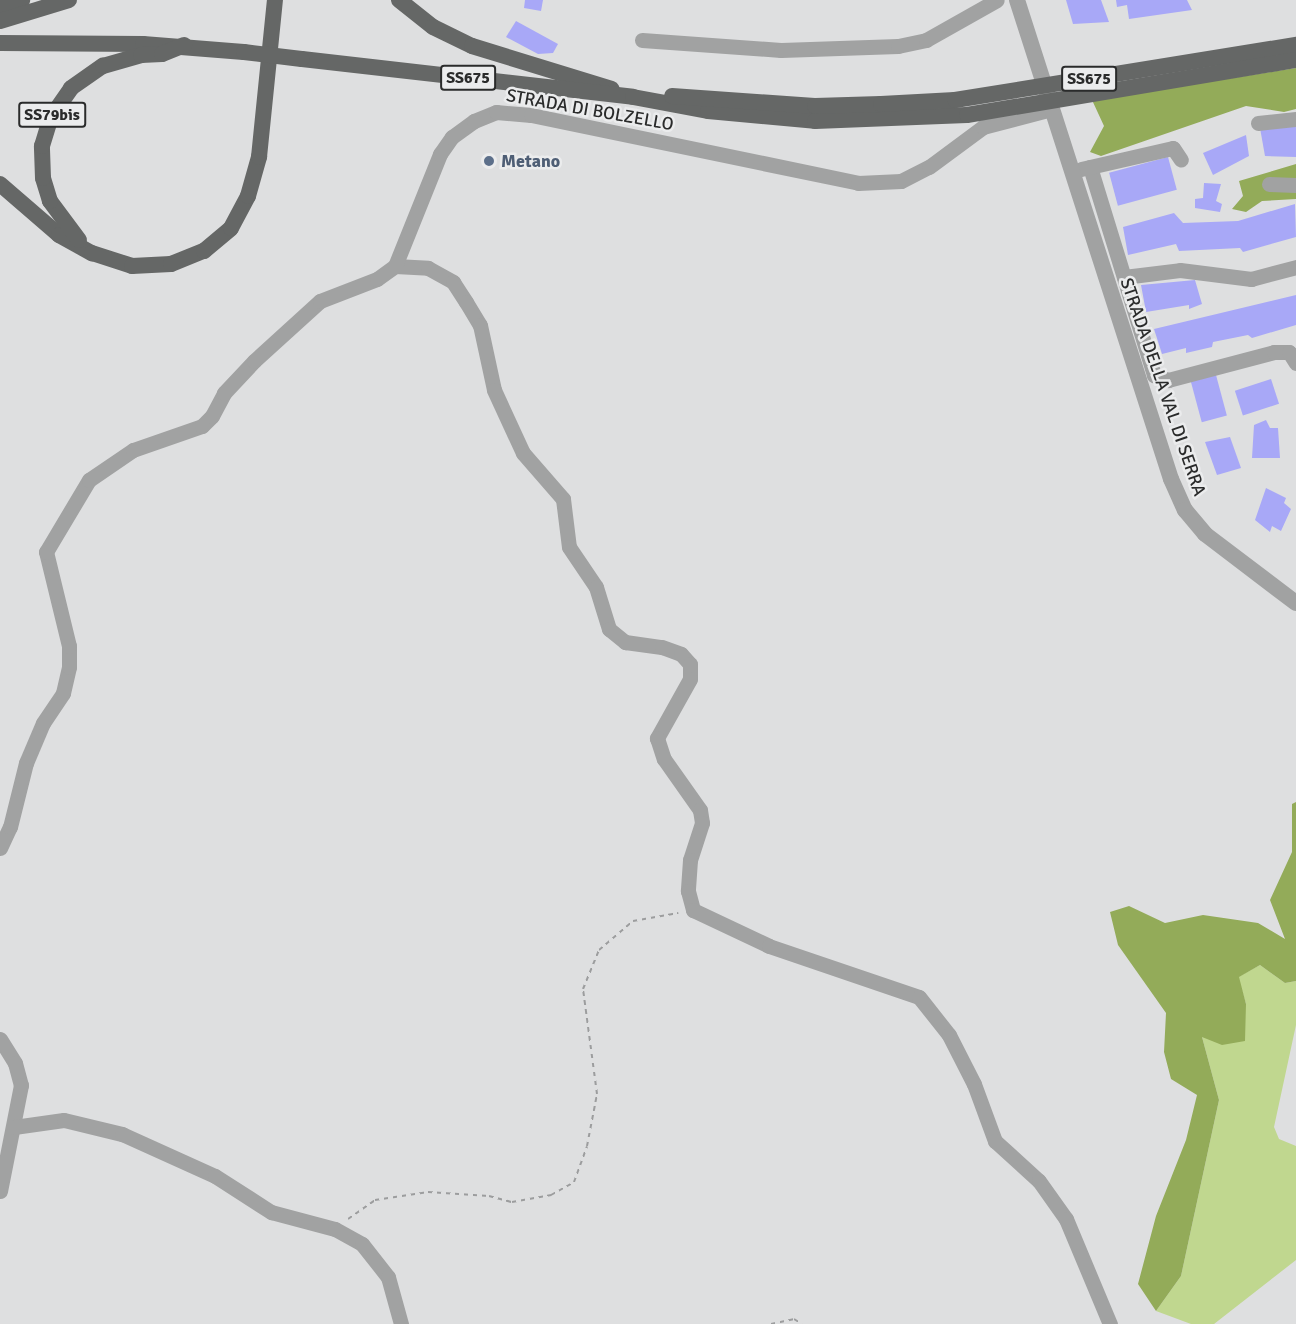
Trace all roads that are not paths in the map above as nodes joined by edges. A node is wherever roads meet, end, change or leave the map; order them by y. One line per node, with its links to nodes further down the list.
1 (22, 0): 7 (highway)
2 (69, 0): 8 (highway)
3 (275, 0): 25 (highway)
4 (399, 0): 14 (highway)
5 (997, 0): 9 (street)
6 (1017, 0): 15 (street, STRADA DELLA VAL DI SERRA)
7 (0, 6)
8 (0, 21)
9 (642, 40)
10 (0, 43): 11 (highway, SS675)
11 (184, 45): 14 (highway, SS675, bridge); 25 (highway, SS79bis)
12 (1296, 45): 16 (highway, SS675, bridge)
13 (1296, 60): 16 (highway, SS675, bridge)
14 (633, 97): 16 (highway, SS675)
15 (1052, 109): 21 (street, STRADA DELLA VAL DI SERRA); 26 (street, STRADA DI BOLZELLO)
16 (882, 112)
17 (1296, 119): 18 (street)
18 (1258, 123)
19 (1181, 160): 20 (street)
20 (1090, 167): 21 (street); 28 (street, STRADA DELLA VAL DI SERRA)
21 (1072, 171): 30 (street, STRADA DELLA VAL DI SERRA)
22 (0, 184): 25 (highway)
23 (1269, 184): 24 (street)
24 (1296, 185)
25 (92, 253)
26 (395, 266): 31 (street); 36 (street)
27 (1296, 267): 28 (street, STRADA DELLA VAL DI SERRA)
28 (1124, 277): 29 (street, STRADA DELLA VAL DI SERRA)
29 (1296, 363)
30 (1296, 603)
31 (0, 849)
32 (0, 1039): 33 (street)
33 (14, 1127): 34 (street); 35 (street)
34 (0, 1191)
35 (401, 1324)
36 (1110, 1324)

